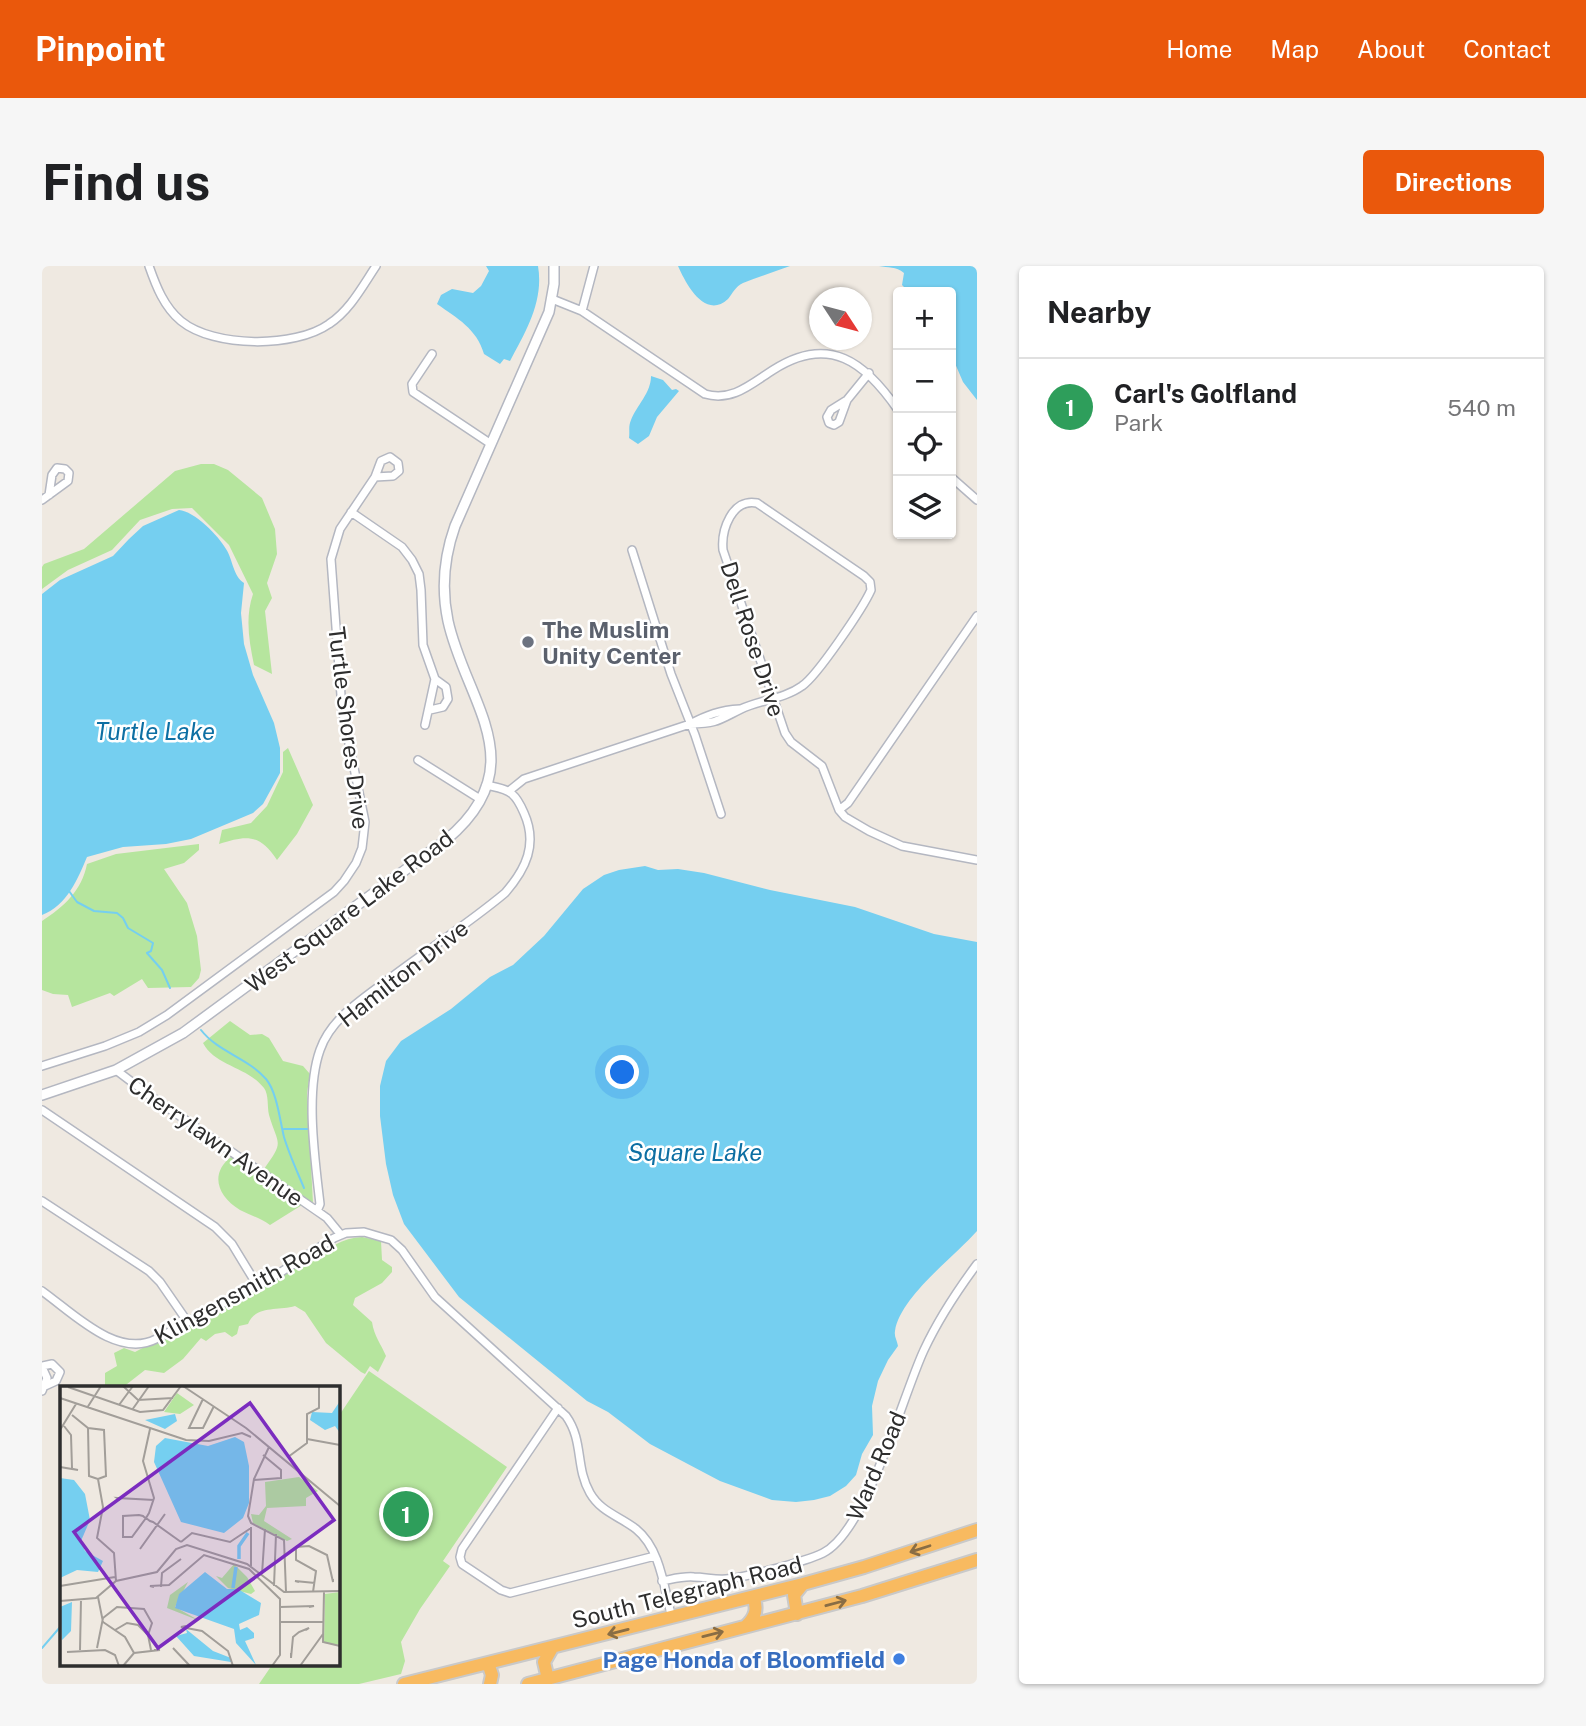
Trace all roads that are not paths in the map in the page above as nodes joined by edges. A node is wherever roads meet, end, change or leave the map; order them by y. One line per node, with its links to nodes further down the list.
1 (149, 266): 2 (street)
2 (376, 266)
3 (554, 266): 5 (street, West Square Lake Road)
4 (594, 266): 6 (street)
5 (552, 299): 6 (street); 11 (street, West Square Lake Road)
6 (582, 310): 8 (street)
7 (432, 354): 11 (street)
8 (869, 373): 9 (street); 10 (street)
9 (847, 400)
10 (893, 404)
11 (491, 444): 26 (street, West Square Lake Road)
12 (375, 477): 15 (street, Turtle Shores Drive)
13 (956, 481): 14 (street)
14 (977, 500)
15 (351, 512): 20 (street); 32 (street, Turtle Shores Drive)
16 (632, 550): 23 (street)
17 (977, 616): 19 (street)
18 (977, 631): 19 (street)
19 (965, 632): 29 (street)
20 (435, 679): 22 (street); 22 (street)
21 (772, 699): 21 (street, Dell Rose Drive); 23 (street); 29 (street, Dell Rose Drive)
22 (430, 710): 24 (street)
23 (690, 724): 27 (street); 30 (street)
24 (425, 725)
25 (418, 760): 28 (street)
26 (486, 785): 27 (street); 28 (street, West Square Lake Road)
27 (509, 791): 37 (street, Hamilton Drive)
28 (480, 799): 33 (street, West Square Lake Road)
29 (839, 810): 31 (street)
30 (721, 814)
31 (977, 860)
32 (42, 1066)
33 (116, 1070): 34 (street, West Square Lake Road); 37 (street, Cherrylawn Avenue)
34 (42, 1095)
35 (42, 1110): 40 (street)
36 (42, 1200): 42 (street)
37 (317, 1211): 38 (street)
38 (341, 1235): 40 (street, Klingensmith Road); 45 (street, Klingensmith Road)
39 (977, 1264): 49 (street, Ward Road)
40 (257, 1285): 42 (street, Klingensmith Road)
41 (42, 1291): 42 (street, Klingensmith Road)
42 (187, 1321)
43 (42, 1367): 44 (street); 44 (street)
44 (44, 1389)
45 (558, 1408): 47 (street, Klingensmith Road); 47 (street)
46 (977, 1530): 50 (highway, South Telegraph Road, one-way to 50)
47 (655, 1556): 49 (street, Klingensmith Road)
48 (977, 1560): 52 (highway, South Telegraph Road, one-way to 48)
49 (662, 1581): 53 (street, Klingensmith Road)
50 (803, 1584): 51 (highway, South Telegraph Road); 52 (highway)
51 (752, 1597): 53 (highway, South Telegraph Road); 54 (highway)
52 (797, 1614): 54 (highway, South Telegraph Road)
53 (672, 1618): 55 (highway, South Telegraph Road, one-way to 55)
54 (746, 1626): 57 (highway, South Telegraph Road, one-way to 54)
55 (552, 1648): 56 (highway, South Telegraph Road); 57 (highway)
56 (488, 1663): 58 (highway, South Telegraph Road); 59 (highway)
57 (549, 1681): 60 (highway, South Telegraph Road)
58 (404, 1684)
59 (490, 1684)
60 (528, 1684)

